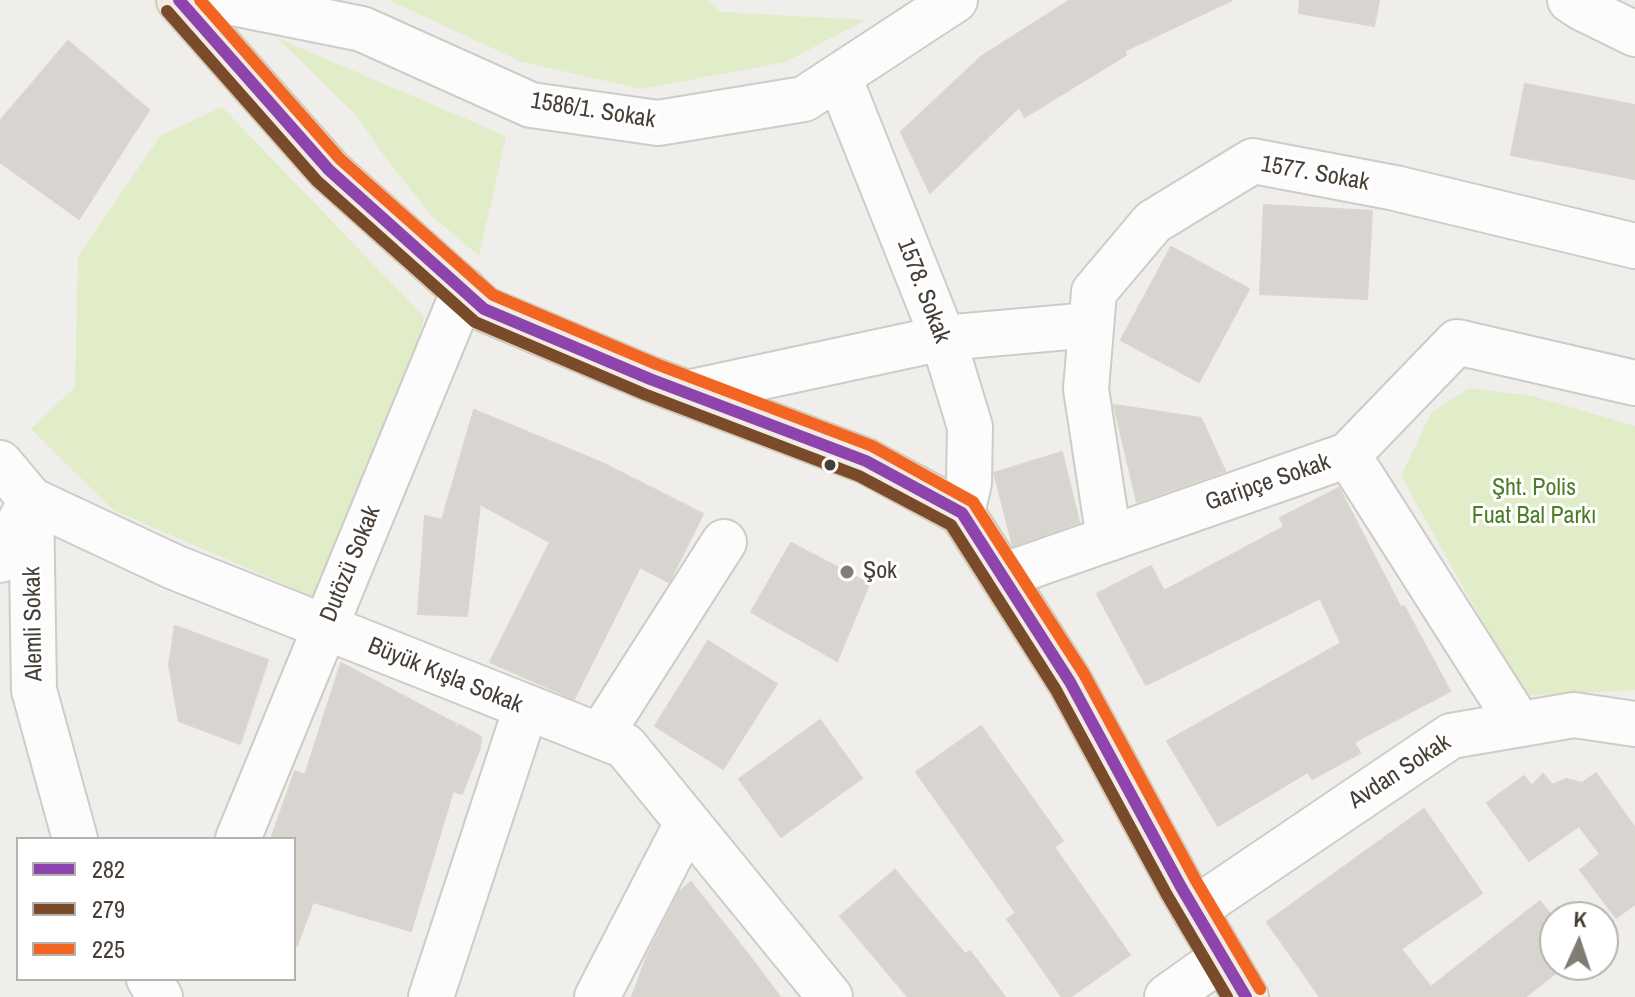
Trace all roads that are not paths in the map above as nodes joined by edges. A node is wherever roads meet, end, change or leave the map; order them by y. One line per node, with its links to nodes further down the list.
1 (179, 0): 8 (main road)
2 (218, 0): 6 (street, 1586/1. Sokak)
3 (1570, 0): 5 (street)
4 (923, 7): 6 (street, 1586/1. Sokak)
5 (1635, 34)
6 (839, 77): 10 (street, 1578. Sokak)
7 (1635, 246): 9 (street, 1577. Sokak)
8 (464, 290): 12 (main road); 21 (street, Dutözü Sokak)
9 (1091, 325): 10 (street); 17 (street, 1577. Sokak)
10 (943, 338): 12 (street); 16 (street, 1578. Sokak)
11 (1635, 383): 13 (street, Garipçe Sokak)
12 (687, 393): 16 (main road)
13 (1348, 455): 17 (street, Garipçe Sokak); 23 (street)
14 (0, 463): 15 (street)
15 (31, 500): 19 (street); 21 (street, Büyük Kışla Sokak); 27 (street, Alemli Sokak)
16 (962, 513): 20 (main road)
17 (1109, 539): 20 (street, Garipçe Sokak)
18 (724, 542): 25 (street)
19 (0, 560)
20 (1002, 576): 29 (main road)
21 (325, 628): 22 (street, Büyük Kışla Sokak); 28 (street, Dutözü Sokak)
22 (526, 708): 25 (street, Büyük Kışla Sokak); 31 (street)
23 (1519, 724): 24 (street, Avdan Sokak); 29 (street, Avdan Sokak)
24 (1635, 724)
25 (600, 736): 26 (street, Büyük Kışla Sokak)
26 (687, 823): 32 (street); 33 (street, Büyük Kışla Sokak)
27 (74, 837)
28 (239, 837)
29 (1194, 910): 30 (main road)
30 (1222, 958): 34 (street); 35 (main road)
31 (431, 997)
32 (597, 997)
33 (830, 997)
34 (1167, 997)
35 (1246, 997)

